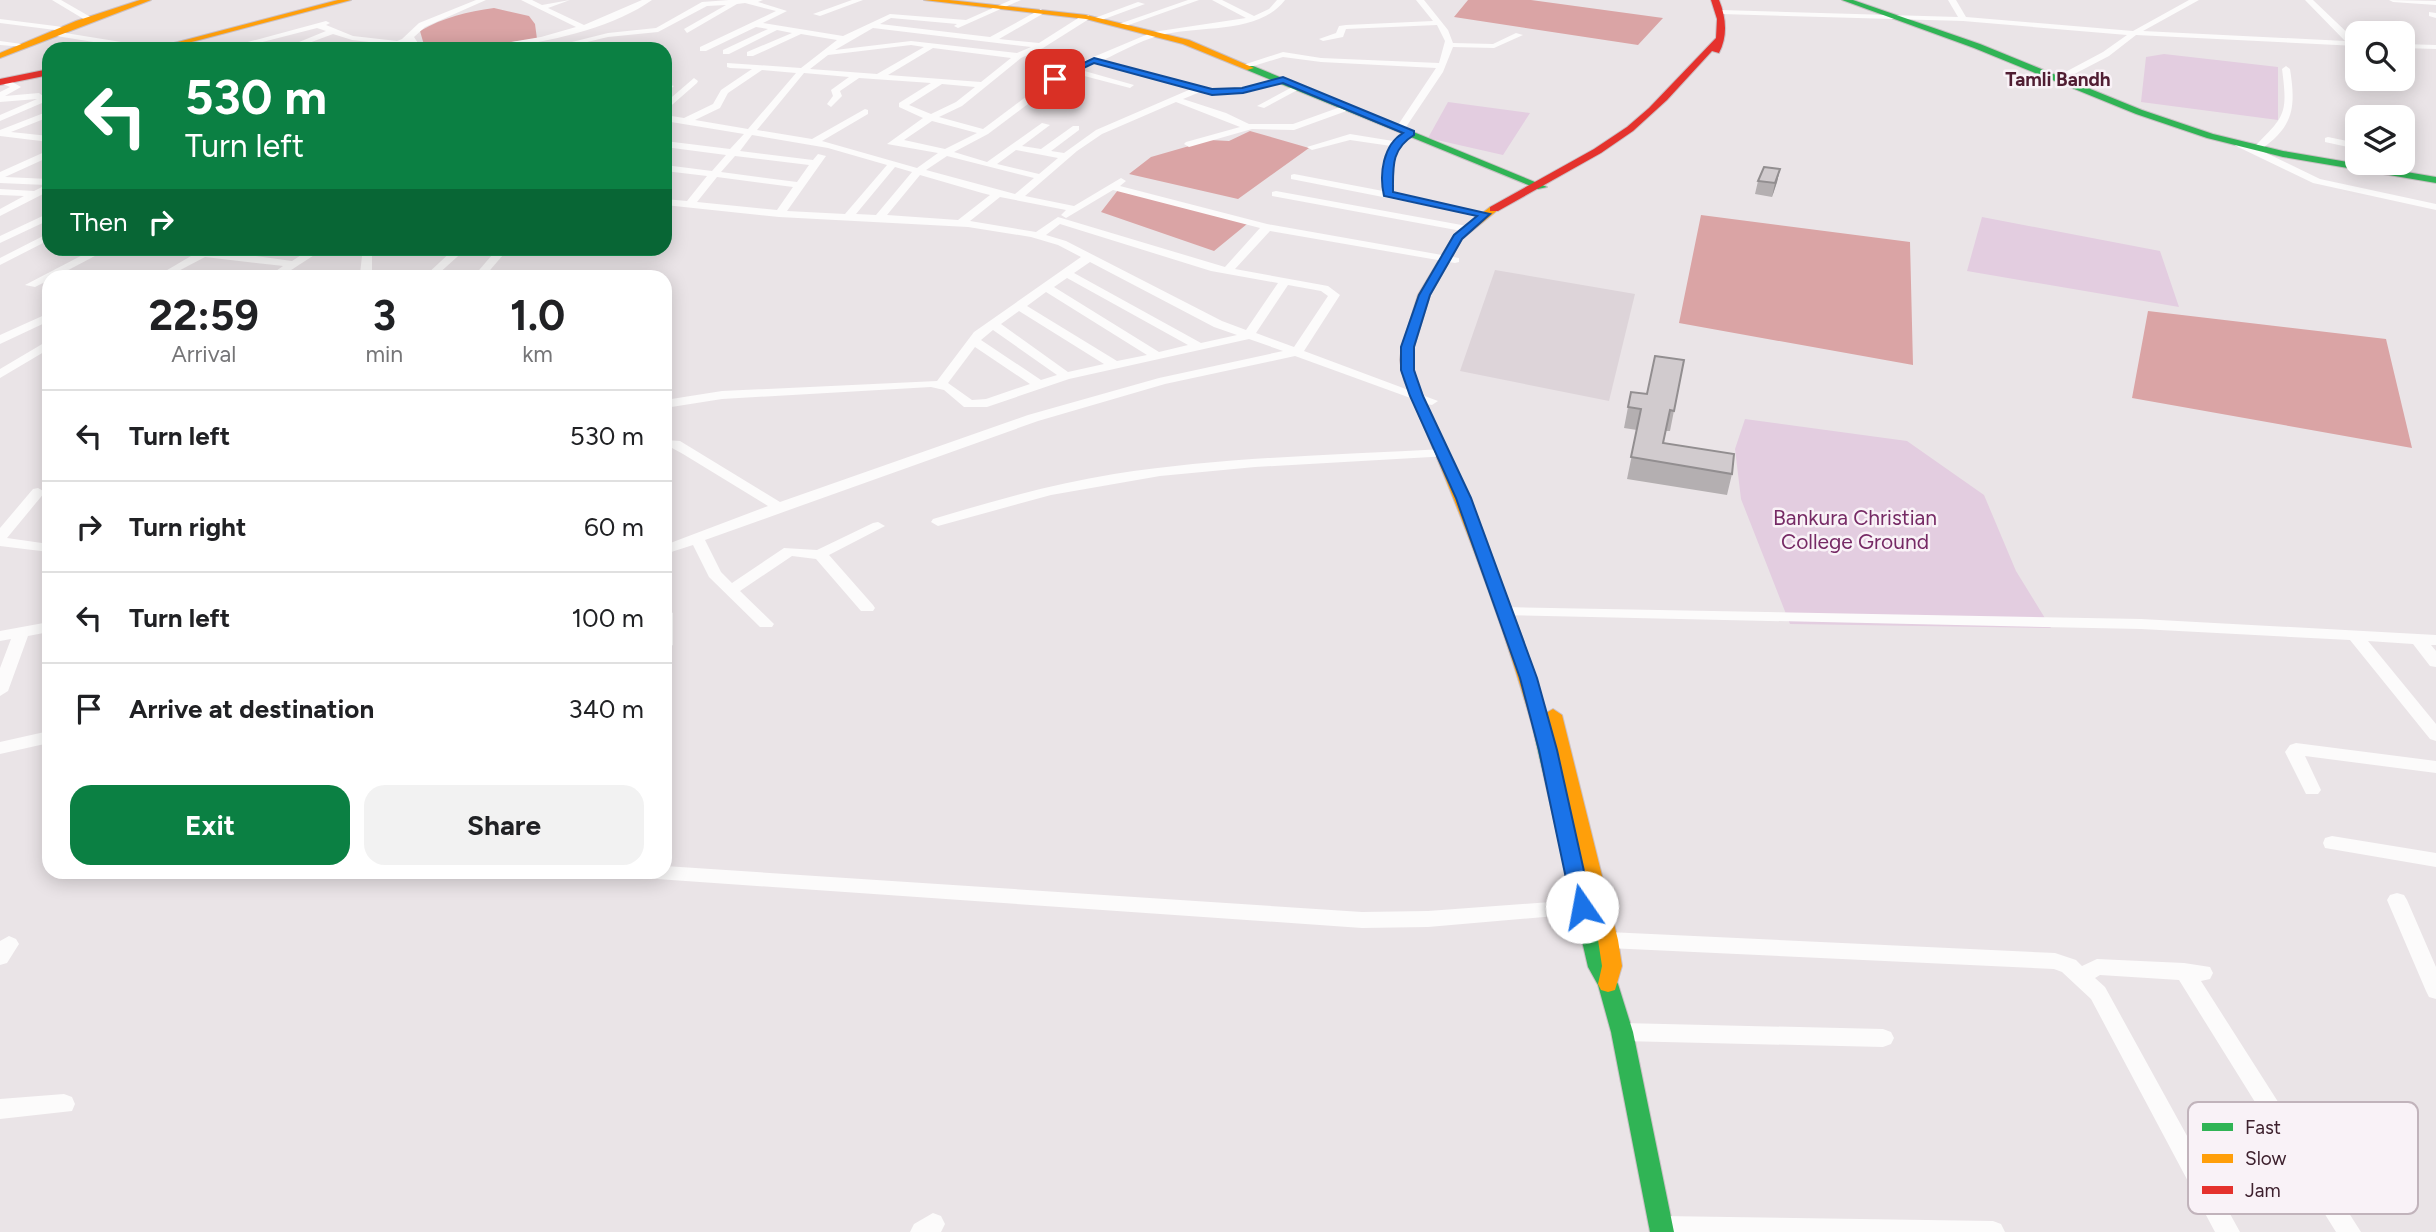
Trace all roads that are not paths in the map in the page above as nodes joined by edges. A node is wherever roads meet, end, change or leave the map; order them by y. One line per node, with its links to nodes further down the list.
1 (56, 0): 33 (street)
2 (147, 0): 33 (main road)
3 (346, 0): 63 (main road)
4 (482, 0): 57 (street)
5 (525, 0): 26 (street)
6 (566, 0): 26 (street)
7 (648, 0): 45 (street)
8 (759, 0): 22 (street)
9 (859, 0): 29 (street)
10 (1017, 0): 24 (street)
11 (1195, 0): 44 (street)
12 (1216, 0): 34 (street)
13 (1281, 0): 34 (street)
14 (1420, 0): 39 (street)
15 (1846, 0): 31 (main road)
16 (1952, 0): 35 (street)
17 (2195, 0): 52 (street)
18 (2309, 0): 55 (street)
19 (2393, 0): 23 (street)
20 (934, 1): 24 (main road); 30 (street)
21 (736, 2): 22 (street); 49 (street); 71 (street)
22 (748, 2): 42 (street)
23 (2436, 3)
24 (988, 4): 28 (main road); 38 (street)
25 (1141, 4): 32 (street)
26 (542, 6): 45 (street)
27 (1718, 6): 31 (street); 167 (main road)
28 (1041, 11): 32 (main road); 61 (street)
29 (817, 14)
30 (913, 16): 38 (street); 43 (street)
31 (1892, 17): 35 (street); 99 (main road)
32 (1091, 18): 44 (main road); 77 (street)
33 (90, 19): 47 (main road)
34 (1254, 19): 54 (street)
35 (1963, 19): 52 (street)
36 (0, 21): 40 (street)
37 (326, 23): 41 (street)
38 (966, 23): 53 (street)
39 (1436, 23): 60 (street); 75 (street)
40 (24, 24): 47 (street); 51 (street)
41 (317, 25): 48 (street); 64 (street)
42 (758, 25): 46 (street); 81 (street)
43 (871, 25): 53 (street); 59 (street)
44 (1120, 25): 54 (main road)
45 (586, 28): 58 (street)
46 (776, 28): 50 (street); 82 (street)
47 (58, 31): 62 (street); 74 (main road)
48 (333, 31): 65 (street); 66 (street)
49 (687, 31)
50 (800, 32): 59 (street); 83 (street)
51 (0, 33)
52 (2134, 33): 73 (street); 99 (street)
53 (942, 34): 61 (street)
54 (1156, 34): 88 (street); 90 (main road)
55 (2345, 34)
56 (1519, 35): 75 (street)
57 (410, 37): 67 (street); 68 (street)
58 (552, 38): 69 (street); 70 (street)
59 (844, 39): 84 (street)
60 (1323, 39)
61 (991, 40): 77 (street)
62 (116, 42)
63 (206, 42)
64 (253, 42)
65 (305, 42)
66 (382, 42)
67 (401, 42)
68 (413, 42)
69 (537, 42)
70 (559, 42)
71 (578, 42)
72 (0, 43): 74 (street)
73 (2345, 44)
74 (25, 45): 86 (main road)
75 (1450, 45): 91 (street)
76 (931, 46): 84 (street); 87 (street); 98 (street)
77 (1040, 46): 87 (street)
78 (2415, 47): 79 (street)
79 (2422, 47): 80 (street); 85 (street)
80 (2436, 47)
81 (703, 49)
82 (726, 52)
83 (750, 54)
84 (822, 54): 95 (street)
85 (2429, 54)
86 (0, 56)
87 (1018, 56): 103 (street)
88 (1094, 60): 94 (street); 107 (street)
89 (730, 65): 92 (street)
90 (1247, 65): 91 (street); 100 (main road)
91 (1441, 66): 128 (street)
92 (759, 68): 95 (street); 122 (street)
93 (2286, 69): 145 (street)
94 (1072, 70): 104 (street); 130 (street)
95 (802, 71): 97 (street); 129 (street)
96 (42, 75): 106 (main road)
97 (858, 75): 98 (street); 113 (street)
98 (878, 77): 102 (street)
99 (2059, 79): 139 (main road)
100 (1283, 80): 105 (main road); 107 (street)
101 (694, 81): 112 (street)
102 (940, 82): 103 (street); 121 (street)
103 (983, 85): 121 (street)
104 (1130, 85)
105 (1299, 87): 114 (street); 116 (main road)
106 (1, 89): 109 (street)
107 (1199, 89): 111 (street)
108 (42, 96): 109 (street)
109 (22, 97): 115 (street)
110 (42, 99): 120 (street)
111 (1175, 99): 125 (street); 149 (street)
112 (672, 101)
113 (831, 104)
114 (1261, 106)
115 (0, 107)
116 (1349, 107): 125 (street); 128 (main road)
117 (42, 109): 123 (street)
118 (864, 112): 136 (street)
119 (42, 117): 131 (street)
120 (0, 118)
121 (931, 118): 130 (street); 135 (street)
122 (675, 122): 129 (street)
123 (0, 125)
124 (1045, 125): 144 (street)
125 (1248, 127): 137 (street)
126 (1076, 128): 147 (street)
127 (42, 129): 132 (street)
128 (1406, 131): 138 (street); 167 (main road)
129 (750, 132): 136 (street); 148 (street)
130 (985, 132): 146 (street)
131 (2, 134): 132 (street)
132 (23, 136): 133 (street)
133 (42, 138)
134 (2328, 140): 140 (street)
135 (895, 141): 146 (street); 151 (street)
136 (814, 142): 142 (street)
137 (1189, 144)
138 (1395, 144): 143 (street); 174 (street)
139 (2239, 144): 145 (main road); 178 (street)
140 (2345, 144)
141 (672, 145): 148 (street)
142 (830, 145): 151 (street); 153 (street)
143 (1312, 146)
144 (1014, 147): 147 (street); 155 (street)
145 (2258, 148): 152 (main road)
146 (946, 152): 155 (street); 157 (street)
147 (1043, 152): 149 (street)
148 (731, 153): 153 (street); 158 (street)
149 (1065, 156): 160 (street)
150 (42, 157): 162 (street)
151 (877, 157): 154 (street)
152 (2345, 162)
153 (816, 163): 166 (street)
154 (894, 163): 157 (street); 183 (street)
155 (989, 165): 160 (street)
156 (672, 169): 158 (street)
157 (917, 172): 171 (street); 185 (street)
158 (716, 174): 166 (street); 177 (street)
159 (2411, 175): 164 (main road)
160 (1041, 177): 175 (street)
161 (1294, 177): 174 (street)
162 (0, 178): 165 (street)
163 (1124, 179): 168 (street)
164 (2436, 180)
165 (42, 181)
166 (801, 184): 181 (street)
167 (1539, 186): 182 (main road); 200 (main road)
168 (1112, 187): 179 (street); 188 (street)
169 (42, 191): 172 (street)
170 (0, 192): 172 (street)
171 (998, 193): 175 (street); 187 (street)
172 (36, 194): 180 (street)
173 (1276, 194): 189 (street)
174 (1388, 194): 182 (street)
175 (1018, 197): 179 (street)
176 (672, 203): 177 (street)
177 (690, 204): 181 (street)
178 (2436, 207)
179 (1074, 209): 186 (street)
180 (0, 213)
181 (779, 214): 183 (street)
182 (1485, 214): 189 (main road)
183 (848, 217): 185 (street)
184 (42, 219): 191 (street)
185 (878, 219): 187 (street)
186 (1058, 220): 190 (street); 208 (street)
187 (958, 225): 190 (street)
188 (1267, 227): 200 (street); 208 (street)
189 (1467, 229): 200 (main road)
190 (1039, 235): 199 (street)
191 (0, 240)
192 (42, 240): 201 (street)
193 (89, 256): 203 (street)
194 (199, 256): 204 (street)
195 (241, 256): 202 (street)
196 (306, 256): 202 (street)
197 (453, 256): 206 (street)
198 (498, 256): 207 (street)
199 (1089, 257): 209 (street); 217 (street)
200 (1449, 259): 229 (main road)
201 (0, 261)
202 (293, 264): 205 (street)
203 (61, 270)
204 (173, 270)
205 (284, 270)
206 (437, 270)
207 (485, 270)
208 (1227, 272): 211 (street)
209 (1066, 273): 213 (street); 220 (street)
210 (42, 280): 212 (street)
211 (1284, 282): 217 (street); 222 (street)
212 (31, 285)
213 (1046, 287): 214 (street); 223 (street)
214 (1019, 306): 216 (street); 224 (street)
215 (42, 320): 218 (street)
216 (993, 324): 219 (street); 226 (street)
217 (1248, 336): 220 (street); 222 (street)
218 (0, 340)
219 (973, 340): 227 (street); 228 (street)
220 (1198, 346): 223 (street)
221 (42, 348): 225 (street)
222 (1297, 352): 229 (street); 236 (street)
223 (1156, 355): 224 (street)
224 (1115, 365): 226 (street)
225 (0, 374)
226 (1066, 376): 228 (street)
227 (941, 384): 228 (street); 230 (street)
228 (1039, 385)
229 (1424, 399): 232 (main road); 233 (main road)
230 (672, 403)
231 (672, 444): 236 (street)
232 (1444, 453): 237 (street); 246 (main road)
233 (1469, 476)
234 (38, 492): 240 (street)
235 (1479, 499): 246 (main road)
236 (779, 507): 239 (street)
237 (938, 522)
238 (878, 526): 243 (street)
239 (697, 538): 242 (street); 244 (street)
240 (0, 540): 241 (street)
241 (42, 547)
242 (672, 547)
243 (820, 554): 244 (street); 245 (street)
244 (730, 591): 247 (street)
245 (867, 608)
246 (1511, 612): 250 (street); 265 (main road)
247 (766, 624)
248 (42, 628): 249 (street)
249 (21, 633): 251 (street); 255 (street)
250 (2354, 635): 252 (street); 256 (street)
251 (0, 636)
252 (2418, 639): 253 (street); 254 (street)
253 (2436, 640)
254 (2436, 662)
255 (0, 691)
256 (2436, 735)
257 (42, 739): 258 (street)
258 (0, 748)
259 (2436, 768): 260 (street)
260 (2312, 790)
261 (2332, 843): 262 (street)
262 (2436, 860)
263 (672, 873): 265 (street)
264 (2397, 900): 269 (street)
265 (1591, 906): 266 (main road); 268 (main road)
266 (1608, 940): 267 (street); 268 (main road)
267 (2081, 976): 272 (street); 275 (street)
268 (1608, 984): 270 (main road)
269 (2436, 991)
270 (1622, 1032): 271 (street); 278 (main road)
271 (1883, 1038)
272 (2271, 1102)
273 (64, 1104): 274 (street)
274 (0, 1110)
275 (2188, 1158)
276 (2218, 1214): 280 (street)
277 (2338, 1214): 281 (street)
278 (1661, 1230): 279 (street)
279 (1993, 1232)
280 (2228, 1232)
281 (2349, 1232)

